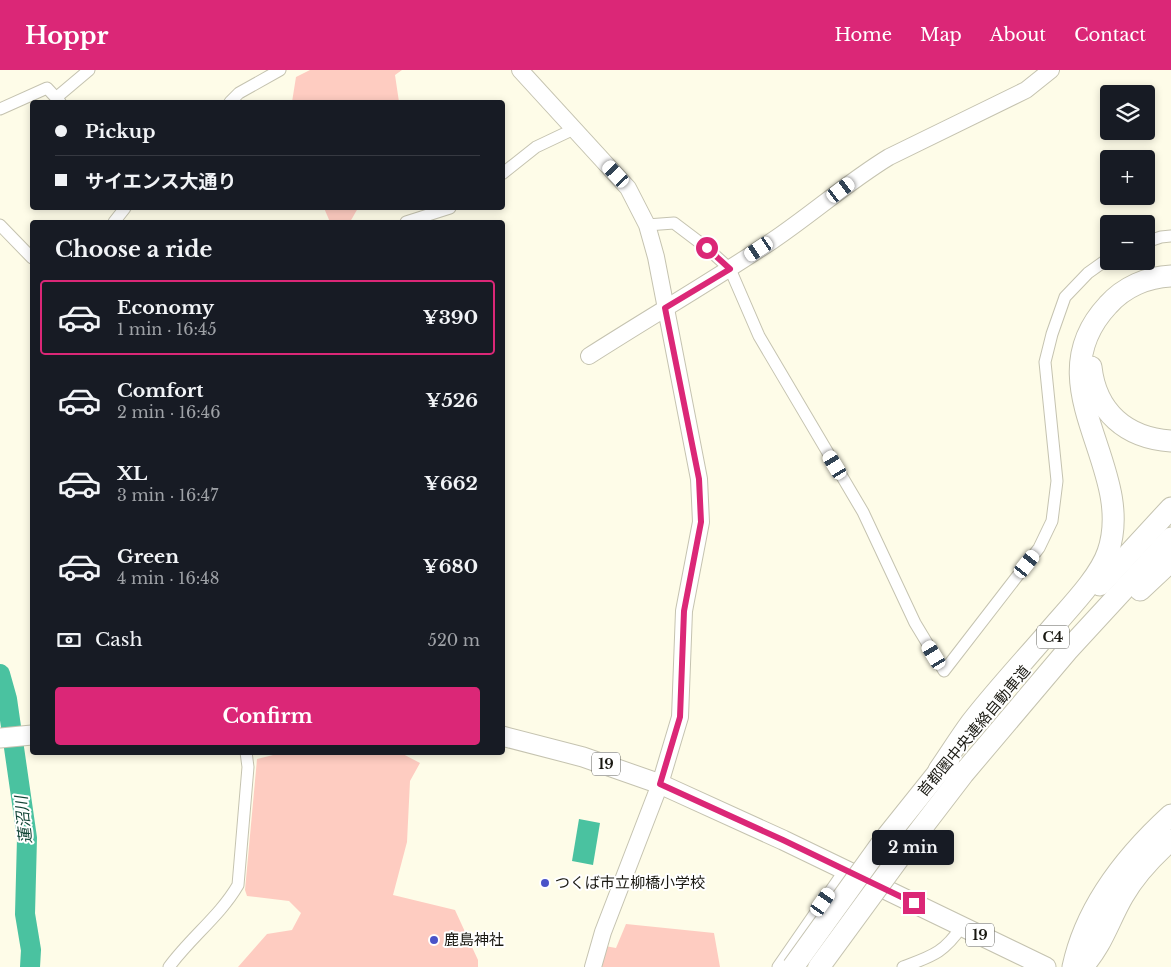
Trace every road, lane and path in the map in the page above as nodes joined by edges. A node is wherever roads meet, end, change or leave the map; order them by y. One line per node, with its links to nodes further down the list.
1 (89, 70): 5 (street)
2 (280, 70): 6 (street)
3 (520, 70): 8 (street)
4 (1051, 70): 20 (street)
5 (59, 100): 7 (street)
6 (232, 100)
7 (0, 109)
8 (574, 129): 9 (street); 14 (street)
9 (505, 172)
10 (123, 210): 12 (street)
11 (444, 210): 13 (street)
12 (116, 220)
13 (412, 220)
14 (647, 224): 20 (street); 23 (street)
15 (0, 225): 18 (street)
16 (1171, 236): 17 (street)
17 (1155, 239)
18 (30, 256)
19 (1100, 264): 20 (street)
20 (730, 269): 23 (street)
21 (1171, 276): 34 (highway)
22 (1171, 290): 25 (highway)
23 (665, 308): 24 (street); 35 (street)
24 (589, 356)
25 (1171, 441)
26 (1171, 508): 34 (highway, 首都圏中央連絡自動車道 / C4)
27 (1171, 538): 29 (highway, 首都圏中央連絡自動車道 / C4)
28 (1171, 561): 29 (highway)
29 (1067, 651): 44 (highway, 首都圏中央連絡自動車道 / C4, bridge)
30 (27, 735): 32 (main road)
31 (505, 737): 35 (main road, 19)
32 (0, 738)
33 (246, 755): 40 (street)
34 (940, 770): 43 (highway, 首都圏中央連絡自動車道 / C4, bridge)
35 (660, 784): 38 (main road, 19); 41 (street)
36 (1171, 815): 47 (highway)
37 (1171, 840): 48 (highway)
38 (845, 870): 39 (main road, 19); 42 (street)
39 (962, 926): 45 (street); 46 (main road, 19)
40 (169, 967)
41 (593, 967)
42 (778, 967)
43 (793, 967)
44 (819, 967)
45 (902, 967)
46 (1046, 967)
47 (1073, 967)
48 (1082, 967)

